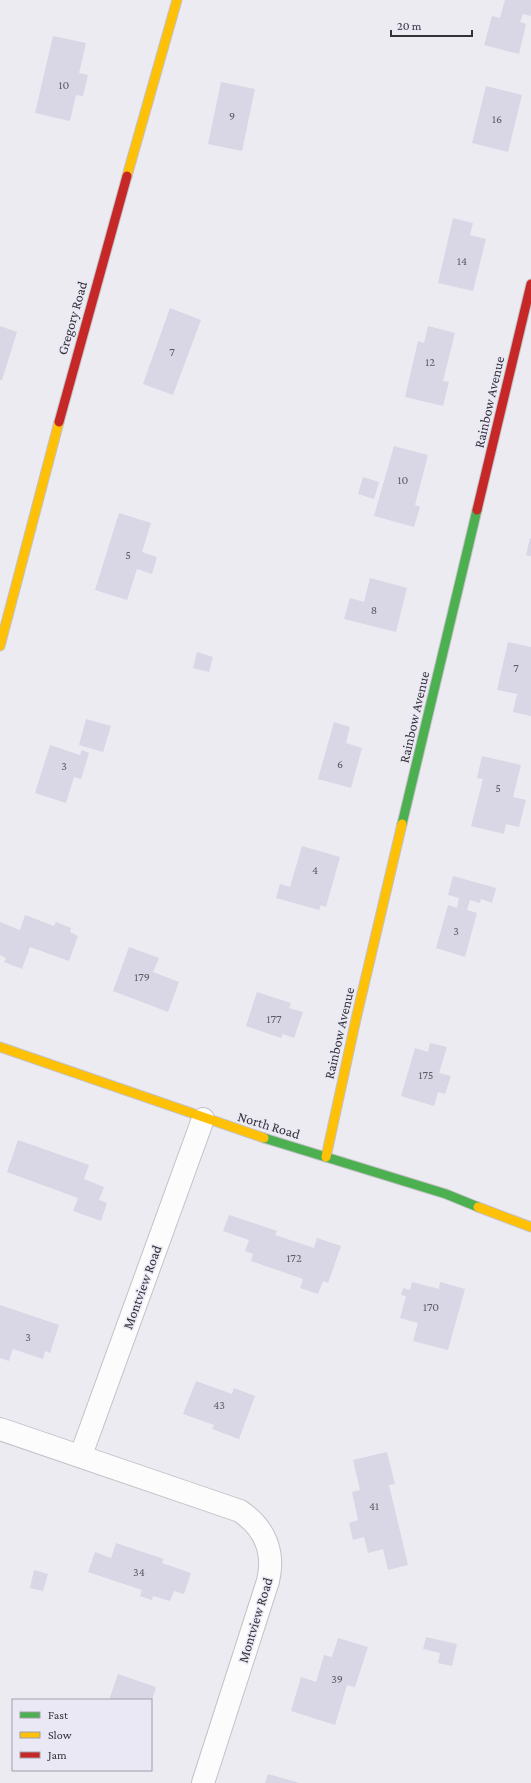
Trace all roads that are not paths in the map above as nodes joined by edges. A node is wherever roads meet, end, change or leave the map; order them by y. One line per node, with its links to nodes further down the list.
1 (177, 0): 3 (street, Gregory Road)
2 (531, 284): 6 (street, Rainbow Avenue)
3 (0, 646)
4 (0, 1047): 5 (street, North Road)
5 (203, 1118): 6 (street, North Road); 9 (street, Montview Road)
6 (326, 1157): 7 (street, North Road)
7 (531, 1227)
8 (0, 1429): 9 (street, Montview Road)
9 (81, 1455): 10 (street, Montview Road)
10 (203, 1783)

